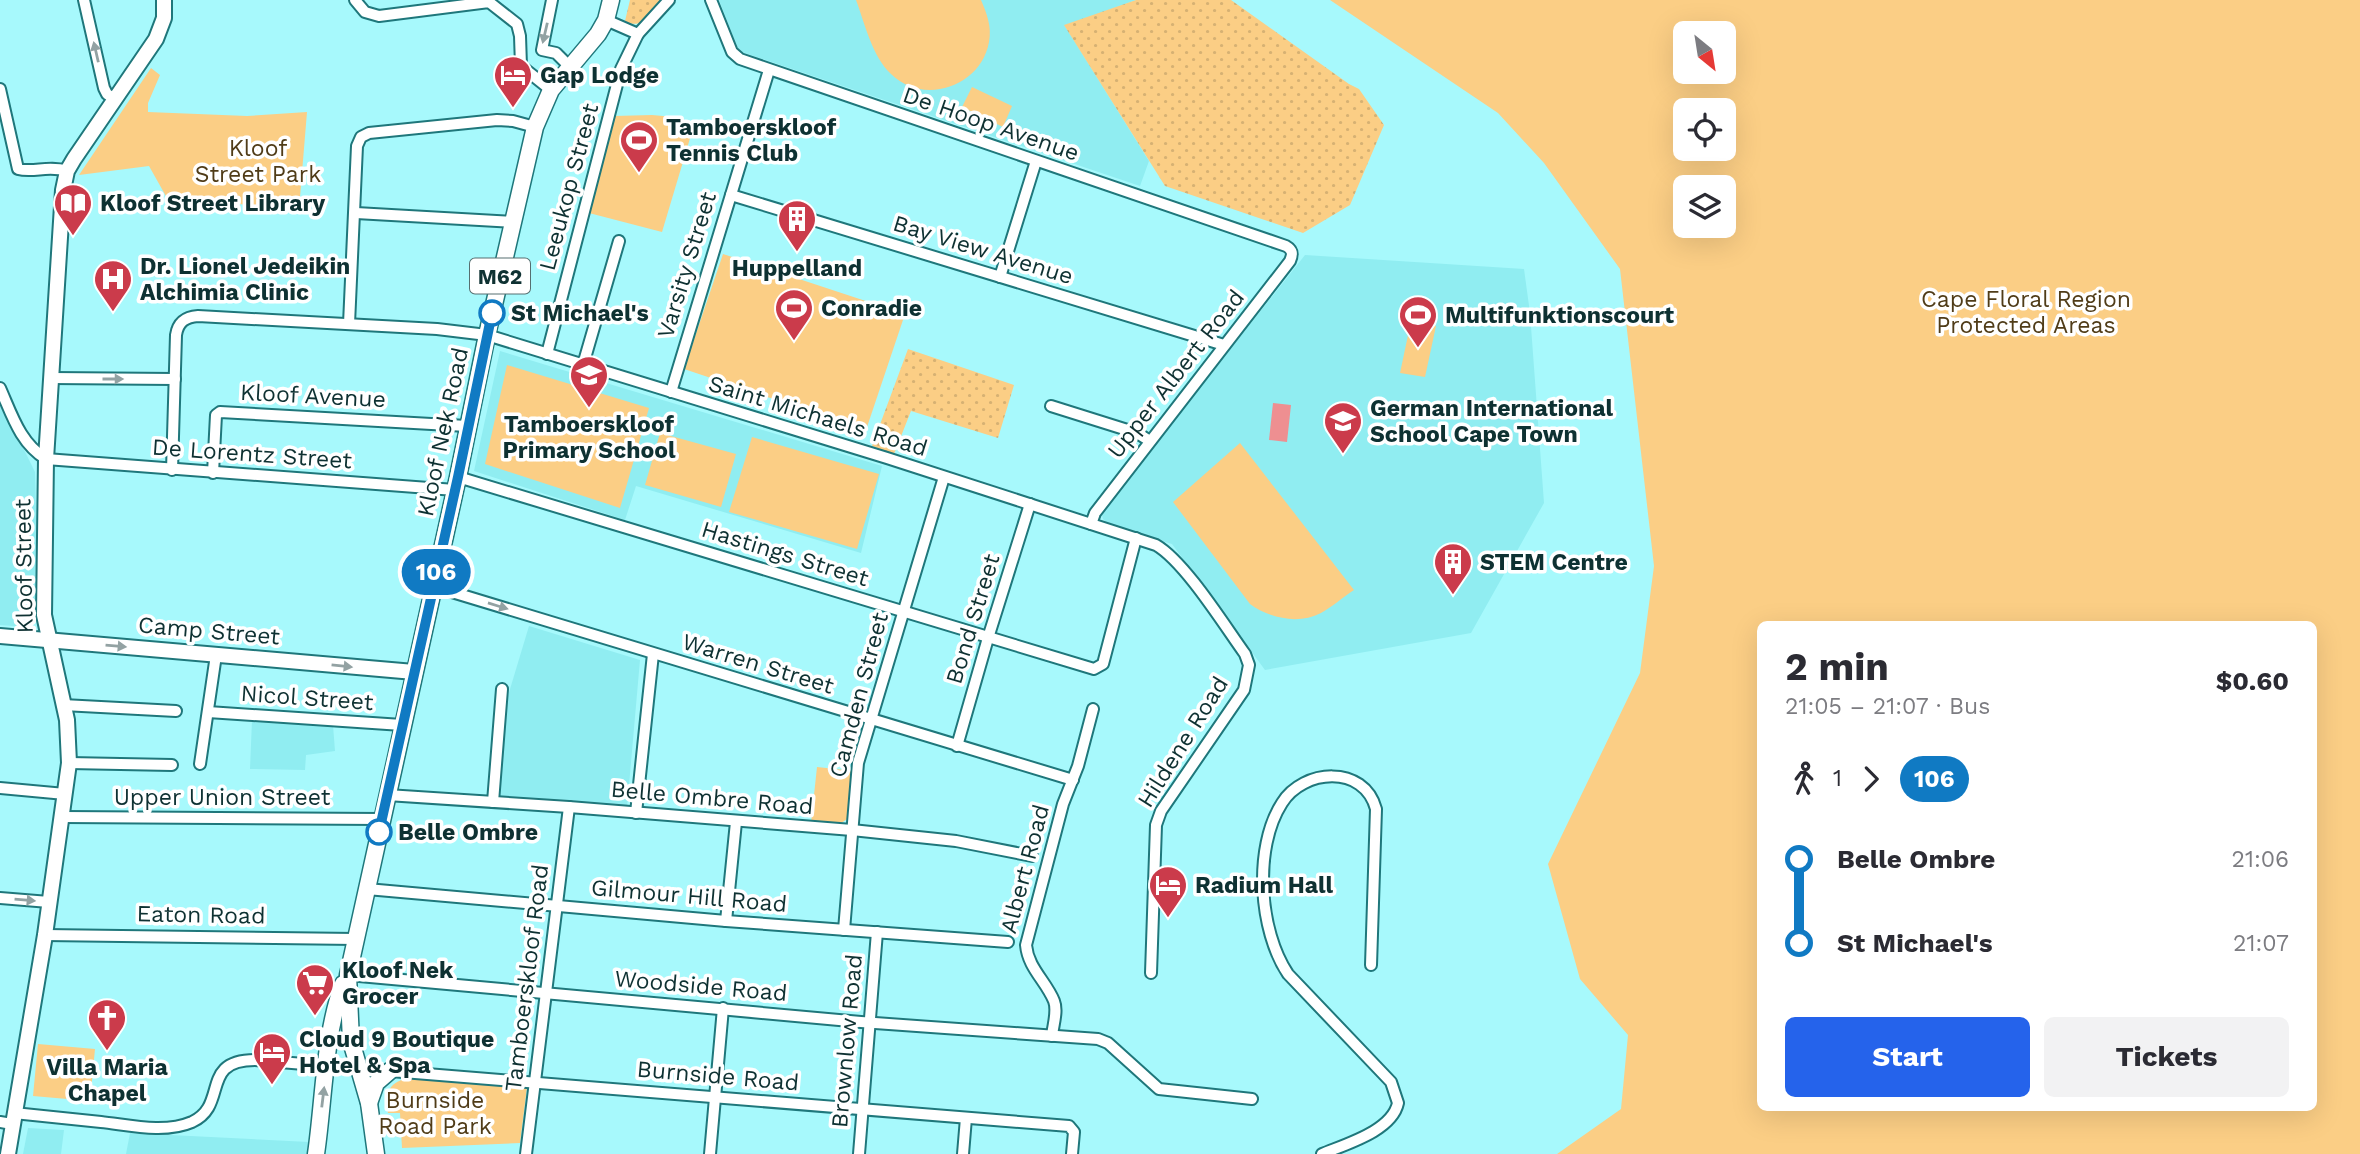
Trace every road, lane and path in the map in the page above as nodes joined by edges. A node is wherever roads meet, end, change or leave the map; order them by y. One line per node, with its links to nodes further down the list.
1 (84, 0): 14 (street, one-way to 1)
2 (164, 0): 14 (street, Kloof Street)
3 (355, 0): 13 (street)
4 (552, 0): 10 (street, one-way to 10)
5 (611, 0): 8 (main road, Kloof Nek Road / M62)
6 (669, 0): 9 (street, Leeukop Street)
7 (711, 0): 11 (street, De Hoop Avenue)
8 (606, 20): 9 (street); 10 (main road, Kloof Nek Road / M62)
9 (638, 34): 27 (street, Leeukop Street)
10 (570, 68): 13 (main road, Kloof Nek Road / M62)
11 (769, 70): 16 (street, De Hoop Avenue); 18 (street, Varsity Street)
12 (0, 89): 17 (street)
13 (551, 90): 15 (main road, Kloof Nek Road / M62)
14 (116, 100): 17 (street, Kloof Street)
15 (535, 127): 19 (street); 20 (main road, Kloof Nek Road / M62)
16 (1035, 161): 22 (street, De Hoop Avenue); 23 (street)
17 (68, 171): 29 (street, Kloof Street)
18 (731, 195): 23 (street, Bay View Avenue); 32 (street, Varsity Street)
19 (356, 213): 20 (street); 24 (street)
20 (513, 222): 25 (main road, Kloof Nek Road / M62)
21 (619, 241): 28 (street)
22 (1291, 250): 26 (street, Upper Albert Road)
23 (1000, 277): 26 (street, Bay View Avenue)
24 (349, 324): 25 (street, Saint Michaels Road); 30 (street, Saint Michaels Road)
25 (487, 335): 27 (street, Saint Michaels Road); 34 (main road, Kloof Nek Road / M62)
26 (1224, 345): 35 (street, Upper Albert Road)
27 (547, 354): 28 (street, Saint Michaels Road)
28 (583, 365): 32 (street, Saint Michaels Road)
29 (51, 378): 30 (street, one-way to 30); 36 (street, Kloof Street)
30 (175, 379): 37 (street, Saint Michaels Road)
31 (0, 388): 36 (street)
32 (671, 392): 39 (street, Saint Michaels Road)
33 (1051, 406): 35 (street)
34 (467, 426): 38 (street, Kloof Avenue); 40 (main road, Kloof Nek Road / M62)
35 (1150, 441): 42 (street, Upper Albert Road)
36 (46, 459): 37 (street, De Lorentz Street); 48 (street, Kloof Street)
37 (172, 470): 38 (street, De Lorentz Street)
38 (213, 473): 40 (street, De Lorentz Street)
39 (944, 477): 41 (street, Saint Michaels Road); 45 (street, Camden Street)
40 (457, 483): 44 (main road, Kloof Nek Road / M62); 45 (street, Hastings Street)
41 (1030, 504): 42 (street, Saint Michaels Road); 47 (street, Bond Street)
42 (1091, 524): 43 (street, Saint Michaels Road)
43 (1136, 538): 47 (street, Hastings Street); 86 (street, Hildene Road)
44 (432, 586): 49 (street, Warren Street, one-way to 49); 51 (main road, Kloof Nek Road / M62)
45 (904, 612): 47 (street, Hastings Street); 57 (street, Camden Street)
46 (0, 636): 48 (street, Camp Street)
47 (988, 638): 59 (street, Bond Street)
48 (48, 640): 50 (street, Camp Street, one-way to 50); 53 (street, Kloof Street)
49 (653, 654): 57 (street, Warren Street); 69 (street)
50 (216, 655): 51 (street, Camp Street, one-way to 51); 56 (street)
51 (414, 672): 58 (main road, Kloof Nek Road / M62)
52 (502, 689): 67 (street)
53 (63, 705): 55 (street); 60 (street, Kloof Street)
54 (1093, 709): 63 (street, Albert Road)
55 (176, 711)
56 (208, 712): 58 (street, Nicol Street); 61 (street)
57 (871, 720): 59 (street, Warren Street); 73 (street, Camden Street)
58 (402, 725): 66 (main road, Kloof Nek Road / M62)
59 (957, 746): 63 (street, Warren Street)
60 (69, 763): 62 (street); 65 (street, Kloof Street)
61 (200, 764)
62 (172, 765)
63 (1073, 780): 92 (street, Albert Road)
64 (0, 788): 65 (street)
65 (65, 794): 70 (street, Kloof Street)
66 (387, 795): 67 (street, Belle Ombre Road); 71 (main road, Kloof Nek Road / M62)
67 (493, 802): 68 (street, Belle Ombre Road)
68 (569, 807): 69 (street, Belle Ombre Road); 78 (street, Tamboerskloof Road)
69 (636, 813): 72 (street, Belle Ombre Road)
70 (63, 817): 71 (street, Upper Union Street); 77 (street, Kloof Street)
71 (382, 820): 75 (main road, Kloof Nek Road / M62)
72 (736, 822): 73 (street, Belle Ombre Road); 79 (street)
73 (852, 830): 74 (street, Belle Ombre Road); 80 (street, Camden Street)
74 (1032, 856)
75 (367, 889): 78 (street, Gilmour Hill Road); 83 (main road, Kloof Nek Road / M62)
76 (0, 898): 77 (street, one-way to 77)
77 (50, 902): 82 (street, Kloof Street)
78 (557, 906): 79 (street, Gilmour Hill Road); 88 (street, Tamboerskloof Road)
79 (726, 921): 80 (street, Gilmour Hill Road)
80 (844, 930): 81 (street, Gilmour Hill Road)
81 (877, 932): 84 (street, Gilmour Hill Road); 91 (street, Brownlow Road)
82 (45, 935): 83 (street, Eaton Road); 102 (street, Kloof Street)
83 (356, 939): 87 (main road, Kloof Nek Road / M62)
84 (1008, 942)
85 (1371, 965): 111 (street)
86 (1151, 973)
87 (348, 975): 88 (street, Woodside Road); 90 (main road, M62); 93 (main road, M62)
88 (545, 994): 89 (street, Woodside Road); 96 (street, Tamboerskloof Road)
89 (723, 1008): 91 (street, Woodside Road); 97 (street)
90 (349, 1011): 93 (main road); 94 (main road, M62)
91 (871, 1021): 92 (street, Woodside Road); 100 (street, Brownlow Road)
92 (1052, 1035): 98 (street, Woodside Road)
93 (326, 1065): 94 (street); 102 (street); 104 (main road, M62, one-way to 93)
94 (359, 1067): 95 (street, Burnside Road); 99 (main road, M62)
95 (391, 1070): 96 (street, Burnside Road); 99 (main road)
96 (534, 1082): 97 (street, Burnside Road); 106 (street, Tamboerskloof Road)
97 (715, 1097): 100 (street, Burnside Road); 107 (street)
98 (1252, 1099)
99 (369, 1103): 105 (main road, M62)
100 (863, 1109): 101 (street, Burnside Road); 108 (street, Brownlow Road)
101 (967, 1118): 109 (street); 110 (street, Burnside Road)
102 (9, 1120): 103 (street, Kloof Street)
103 (8, 1154)
104 (316, 1154)
105 (376, 1154)
106 (526, 1154)
107 (710, 1154)
108 (859, 1154)
109 (963, 1154)
110 (1072, 1154)
111 (1322, 1154)

